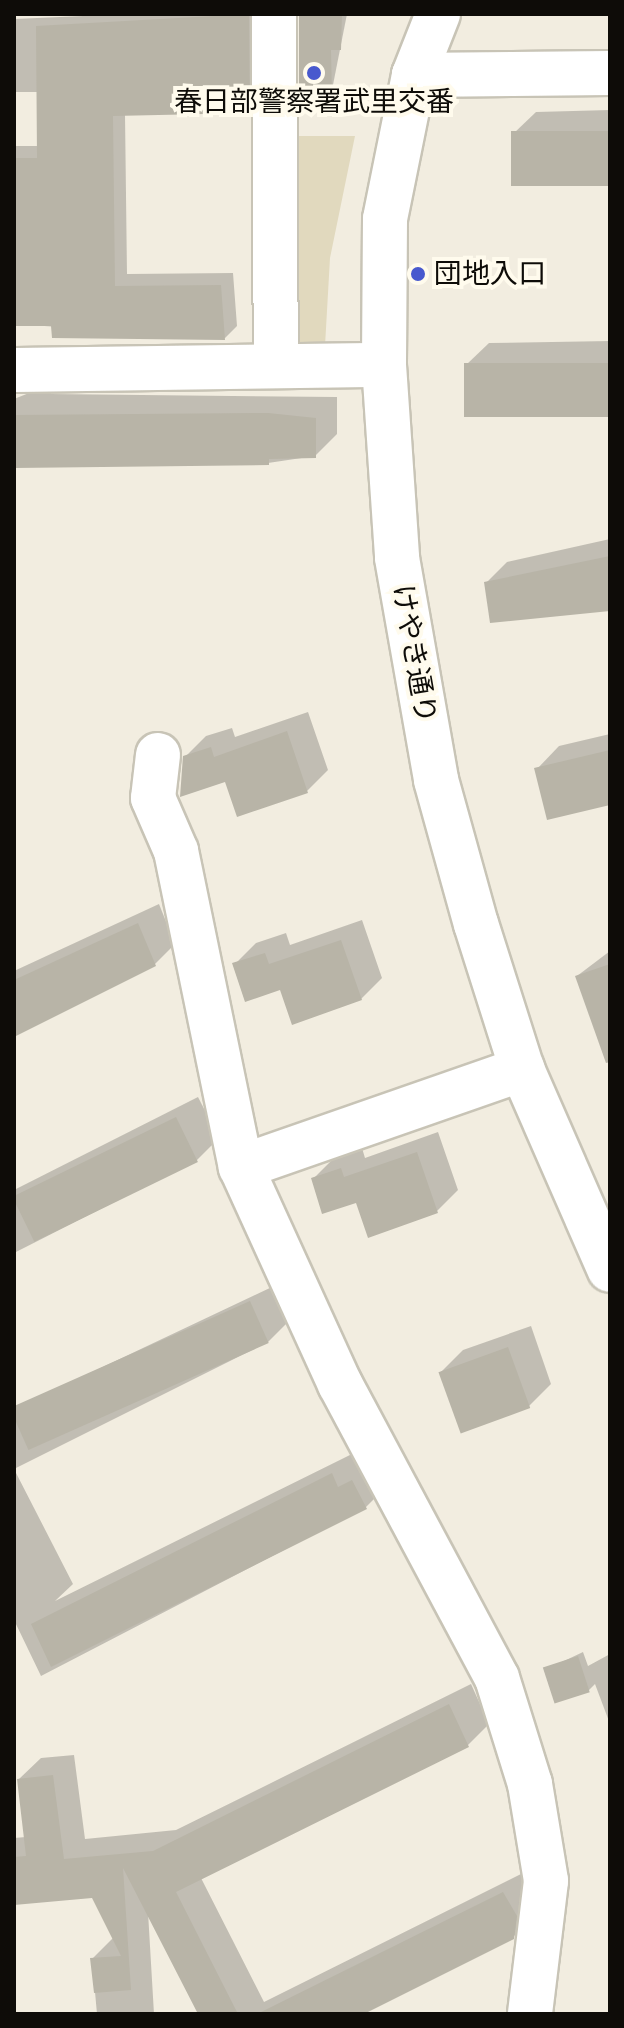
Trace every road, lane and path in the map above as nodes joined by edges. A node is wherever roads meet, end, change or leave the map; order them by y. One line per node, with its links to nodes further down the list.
1 (274, 14): 6 (street)
2 (438, 14): 4 (street, けやき通り)
3 (610, 73): 4 (street)
4 (414, 75): 5 (street, けやき通り)
5 (384, 365): 6 (street); 9 (street, けやき通り)
6 (276, 366): 7 (street)
7 (14, 370)
8 (158, 755): 10 (street)
9 (522, 1069): 10 (street); 11 (street, けやき通り)
10 (241, 1167): 12 (street)
11 (610, 1270)
12 (530, 2014)

